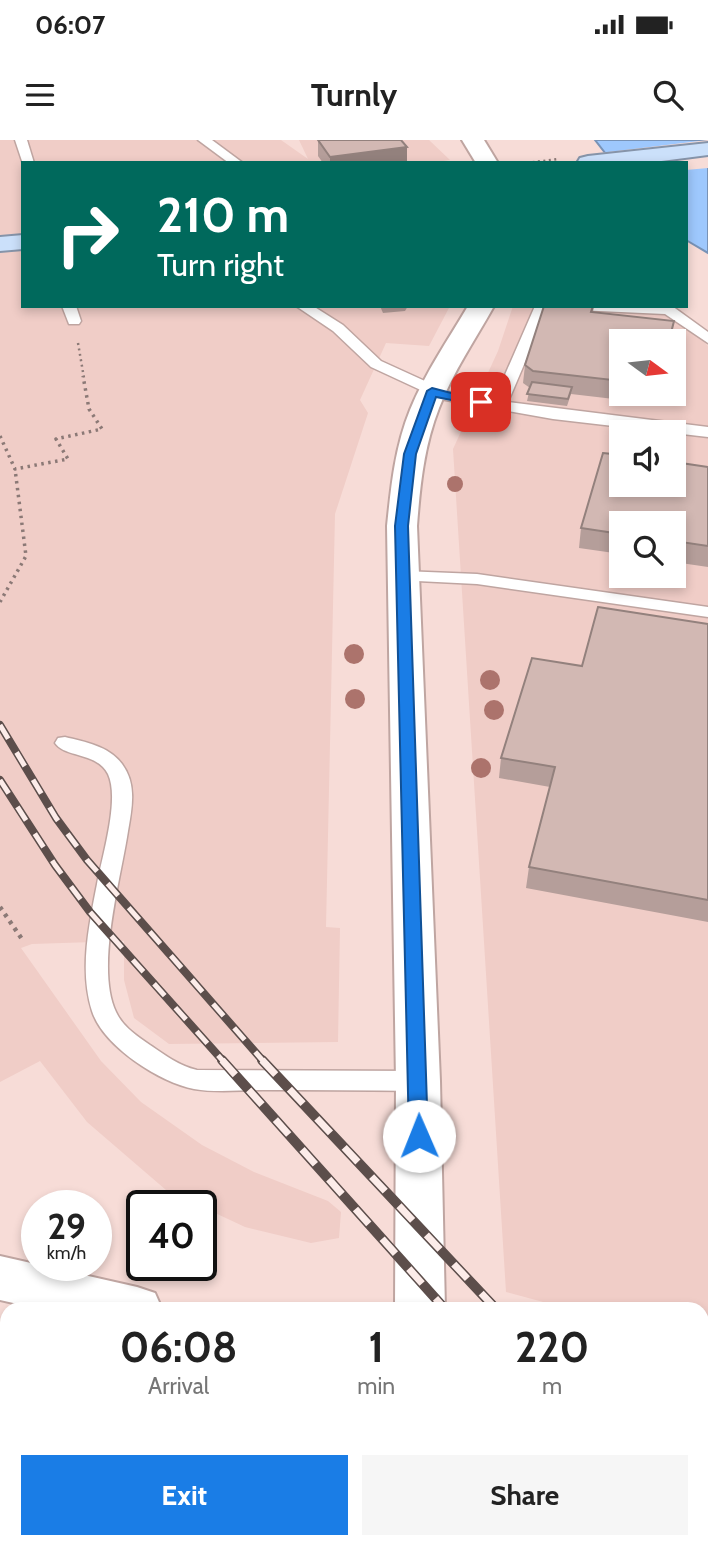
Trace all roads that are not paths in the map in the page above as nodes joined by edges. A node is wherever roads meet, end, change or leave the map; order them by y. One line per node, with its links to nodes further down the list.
1 (21, 140): 6 (lane)
2 (204, 140): 7 (lane)
3 (473, 140): 8 (street)
4 (708, 149): 9 (highway)
5 (708, 159): 10 (highway)
6 (27, 161)
7 (234, 161)
8 (486, 161)
9 (605, 161)
10 (688, 162)
11 (21, 230): 12 (highway)
12 (0, 233)
13 (21, 242): 14 (highway)
14 (0, 244)
15 (70, 308): 20 (lane)
16 (306, 308): 22 (lane)
17 (480, 308): 22 (street)
18 (541, 308): 23 (lane)
19 (665, 308): 21 (lane)
20 (74, 321)
21 (708, 339)
22 (432, 391): 23 (lane); 25 (street)
23 (499, 405): 24 (lane)
24 (708, 432)
25 (403, 576): 26 (lane); 28 (street)
26 (708, 612)
27 (65, 743): 28 (lane)
28 (418, 1081): 31 (street)
29 (0, 1278): 30 (street)
30 (106, 1302)
31 (421, 1302)

